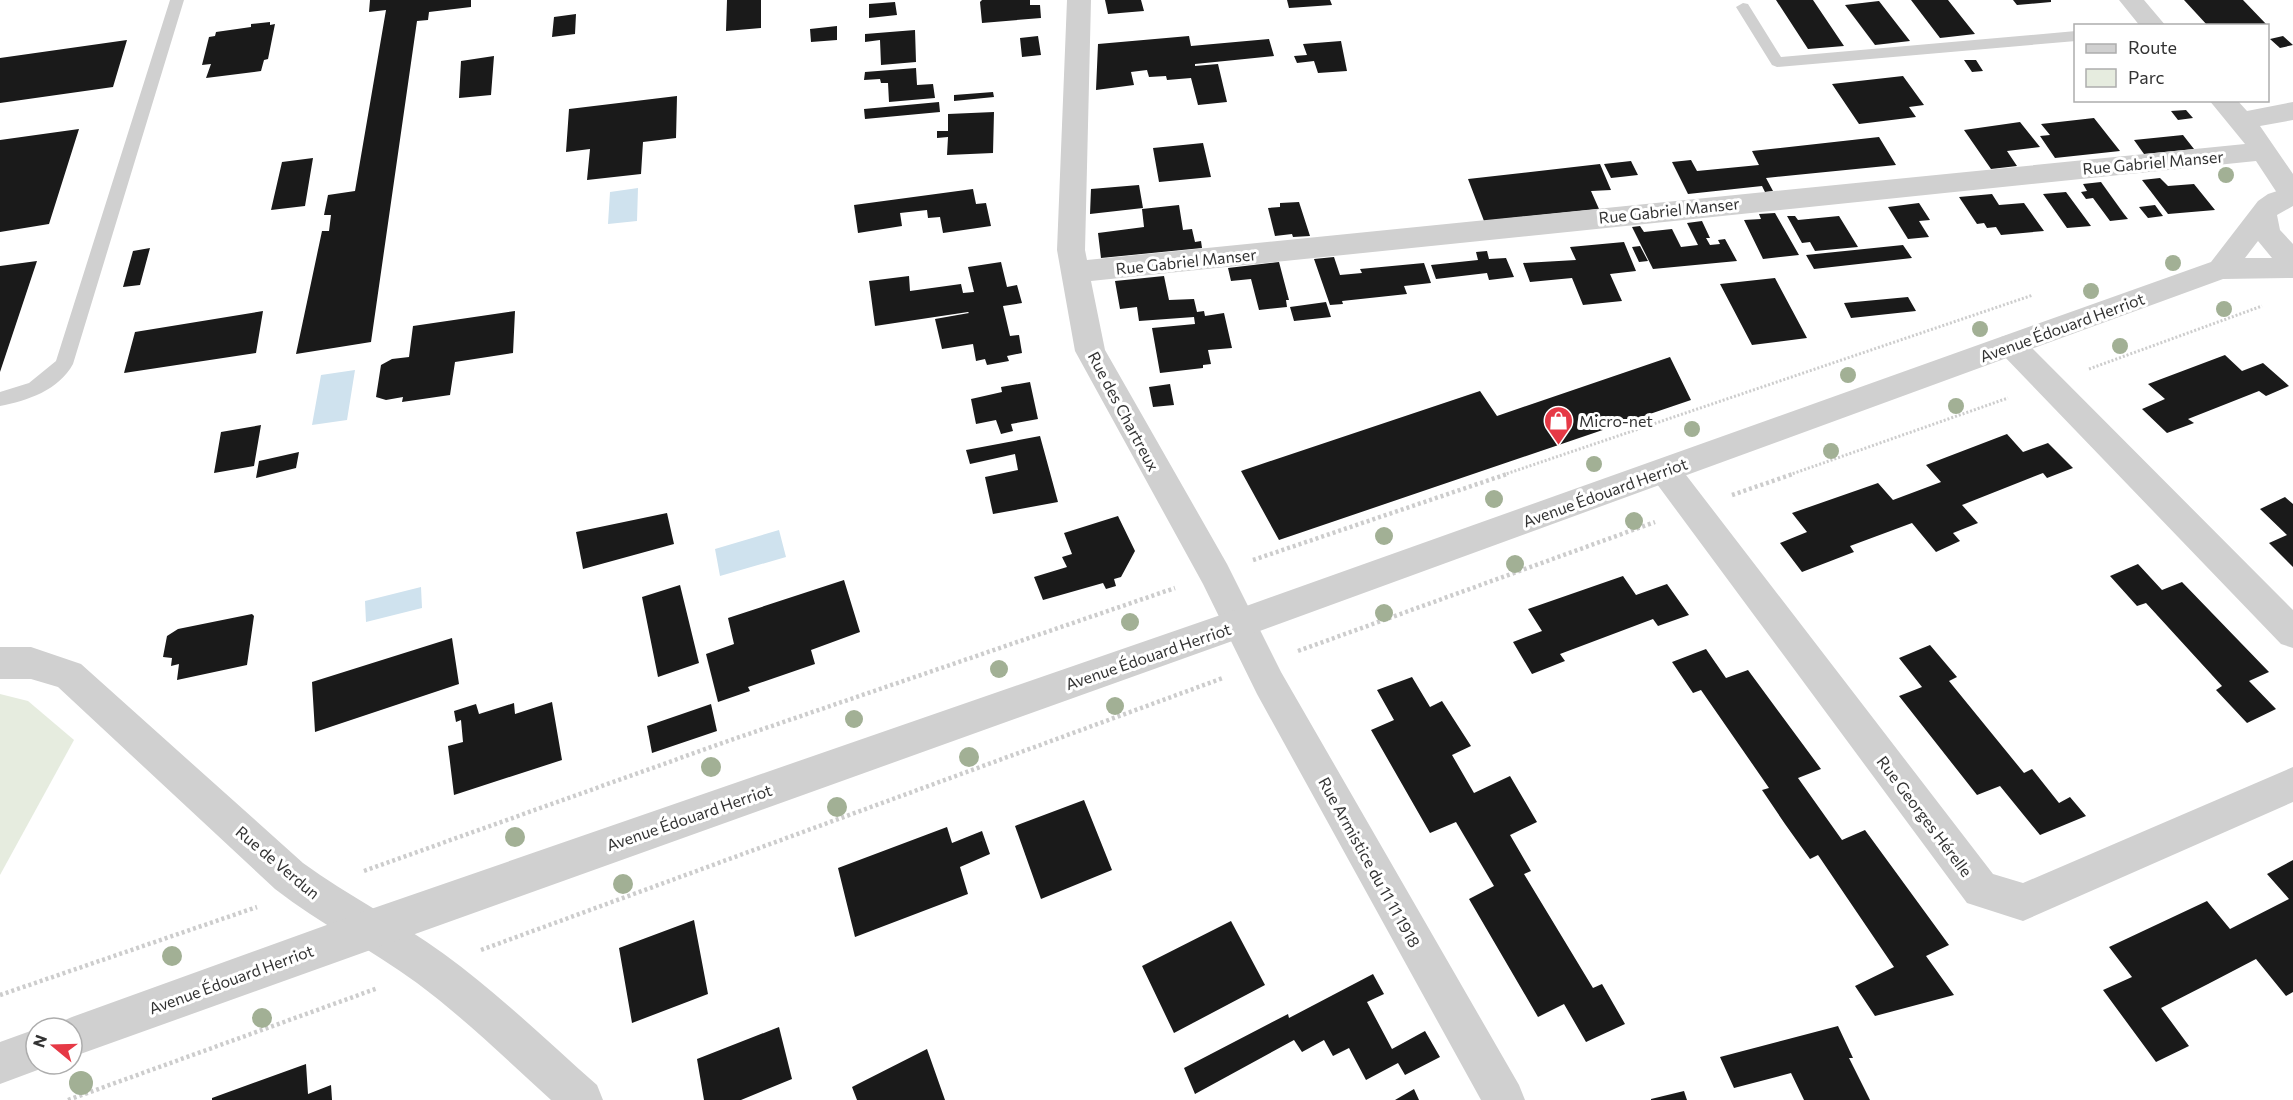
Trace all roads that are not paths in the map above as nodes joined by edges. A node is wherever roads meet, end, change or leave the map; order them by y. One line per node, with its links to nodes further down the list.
1 (177, 0): 18 (lane)
2 (1079, 0): 16 (street, Rue des Chartreux)
3 (2131, 0): 5 (street)
4 (1743, 7): 6 (lane)
5 (2152, 24)
6 (2074, 36)
7 (2224, 102): 9 (street)
8 (2293, 111): 9 (street)
9 (2241, 121): 10 (street)
10 (2263, 151): 11 (street); 16 (street, Rue Gabriel Manser)
11 (2293, 195): 12 (street)
12 (2263, 214): 13 (street); 15 (street)
13 (2293, 260)
14 (2293, 268): 15 (street, Avenue Édouard Herriot)
15 (2221, 269): 17 (street, Avenue Édouard Herriot)
16 (1075, 272): 20 (street, Rue des Chartreux)
17 (2011, 345): 19 (street, Avenue Édouard Herriot); 21 (street)
18 (0, 399)
19 (1665, 471): 20 (street, Avenue Édouard Herriot); 23 (street, Rue Georges Hérelle)
20 (1238, 624): 24 (street, Avenue Édouard Herriot); 29 (street, Rue Armistice du 11 11 1918)
21 (2293, 633)
22 (0, 663): 24 (street, Rue de Verdun)
23 (2293, 784)
24 (371, 929): 25 (street, Avenue Édouard Herriot); 28 (street, Rue de Verdun)
25 (84, 1033)
26 (24, 1054): 27 (street)
27 (0, 1063)
28 (582, 1100)
29 (1504, 1100)

